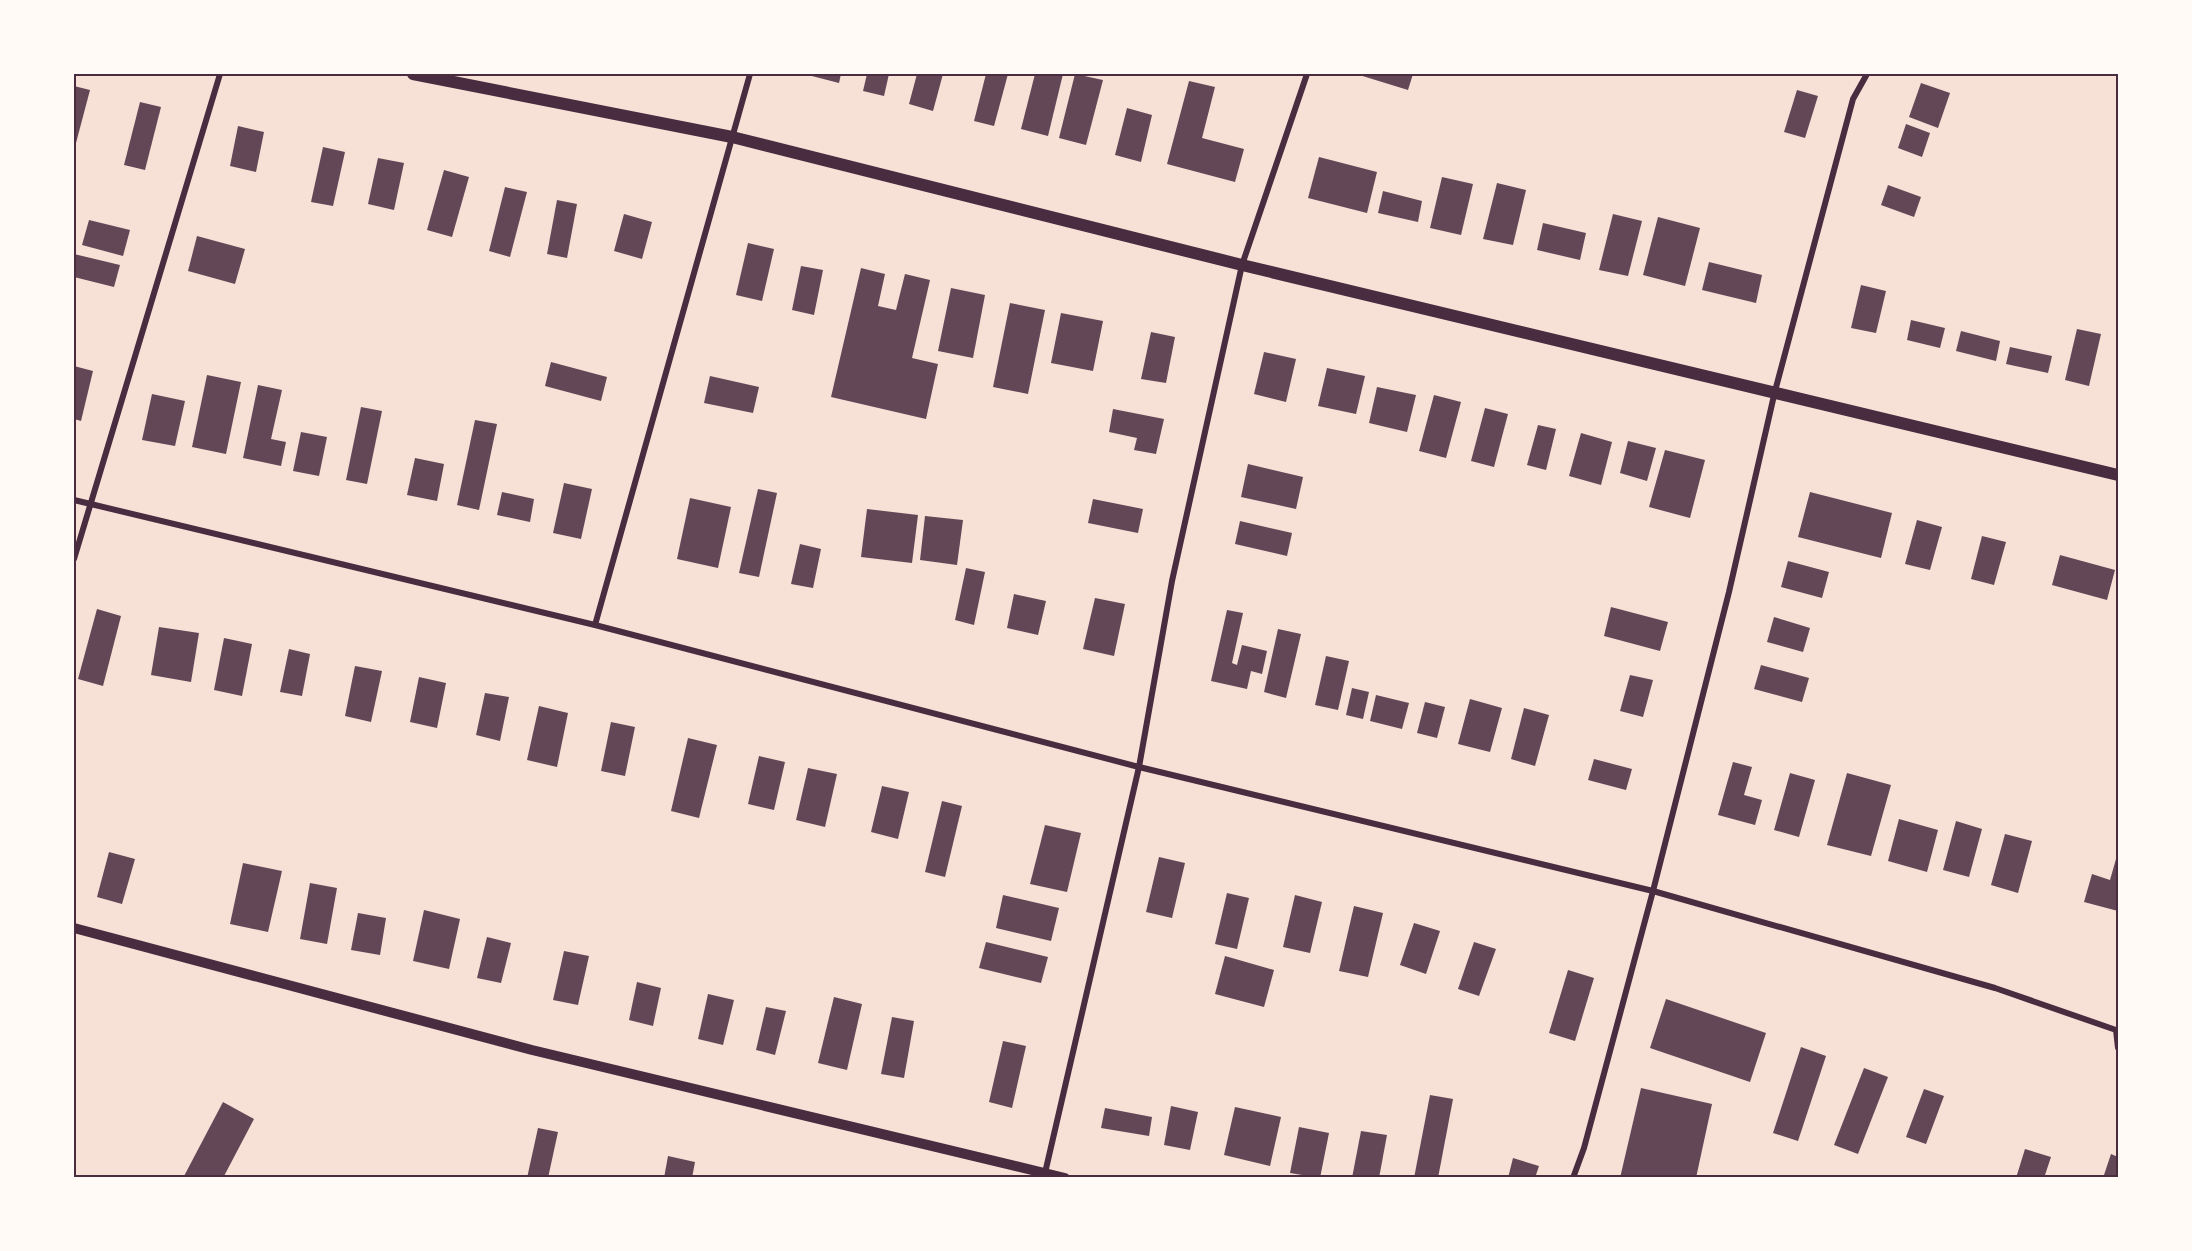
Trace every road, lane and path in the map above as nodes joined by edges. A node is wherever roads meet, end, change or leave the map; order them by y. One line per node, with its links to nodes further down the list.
1 (220, 74): 11 (street)
2 (413, 74): 6 (main road)
3 (750, 74): 6 (street)
4 (1307, 74): 7 (street)
5 (1867, 74): 8 (street)
6 (732, 137): 7 (main road); 13 (street)
7 (1242, 265): 8 (main road); 14 (street)
8 (1775, 391): 9 (main road); 15 (street)
9 (2118, 475)
10 (74, 500): 11 (street)
11 (90, 504): 12 (street); 13 (street)
12 (74, 559)
13 (596, 625): 14 (street)
14 (1139, 767): 15 (street); 19 (street)
15 (1653, 891): 17 (street); 21 (street)
16 (74, 928): 19 (street)
17 (2117, 1028): 18 (street)
18 (2118, 1048)
19 (1045, 1173): 20 (street)
20 (1065, 1178)
21 (1573, 1178)

